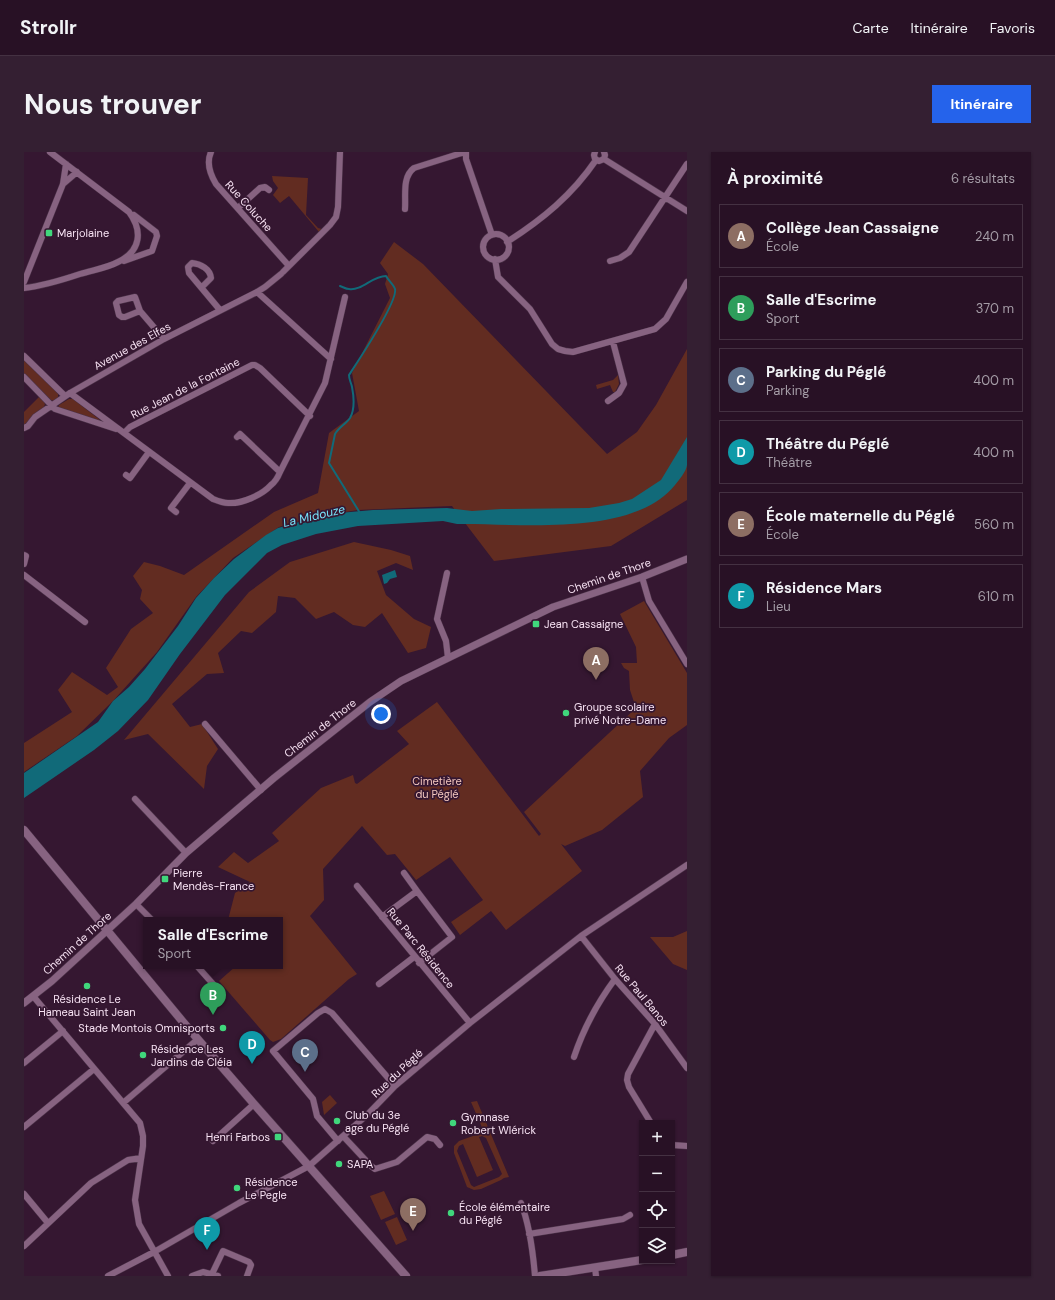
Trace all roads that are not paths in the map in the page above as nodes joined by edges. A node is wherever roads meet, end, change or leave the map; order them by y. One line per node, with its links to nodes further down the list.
1 (50, 152): 8 (street)
2 (211, 152): 14 (street, Rue Coluche)
3 (340, 152): 23 (street, Avenue des Elfes)
4 (466, 152): 15 (street); 18 (street)
5 (595, 152): 7 (street)
6 (604, 155): 7 (street); 13 (street)
7 (596, 160): 19 (street)
8 (66, 164): 10 (street); 11 (street)
9 (687, 164): 13 (street)
10 (77, 172): 11 (street); 17 (street)
11 (63, 184): 24 (street)
12 (268, 190): 14 (street)
13 (665, 196): 16 (street); 21 (street)
14 (238, 208): 23 (street, Rue Coluche)
15 (405, 209)
16 (687, 211)
17 (129, 212): 22 (street); 22 (street)
18 (492, 235): 19 (street); 20 (street)
19 (507, 242): 20 (street)
20 (495, 259): 33 (street)
21 (610, 261)
22 (118, 263): 27 (street)
23 (289, 266): 28 (street, Avenue des Elfes)
24 (24, 282)
25 (687, 282): 33 (street)
26 (202, 287): 30 (street)
27 (24, 288)
28 (257, 292): 30 (street, Avenue des Elfes); 35 (street)
29 (345, 297): 35 (street)
30 (220, 310): 32 (street, Avenue des Elfes)
31 (140, 311): 32 (street)
32 (164, 339): 37 (street, Avenue des Elfes)
33 (613, 342): 38 (street)
34 (24, 356): 37 (street)
35 (331, 359): 40 (street)
36 (24, 377): 39 (street)
37 (68, 394): 39 (street, Avenue des Elfes); 42 (street)
38 (608, 401)
39 (52, 405): 41 (street, Avenue des Elfes); 42 (street)
40 (310, 416): 42 (street, Rue Jean de la Fontaine); 45 (street)
41 (24, 428)
42 (122, 432): 44 (street)
43 (237, 437): 45 (street)
44 (149, 452): 46 (street); 47 (street)
45 (280, 472): 47 (street)
46 (126, 475)
47 (190, 483): 48 (street)
48 (176, 512)
49 (24, 555): 51 (street)
50 (687, 559): 54 (street, Chemin de Thore)
51 (24, 564)
52 (448, 573): 56 (street)
53 (24, 575): 55 (street)
54 (642, 577): 56 (street, Chemin de Thore); 57 (street)
55 (85, 622)
56 (448, 658): 59 (street, Chemin de Thore)
57 (687, 664)
58 (205, 724): 59 (street)
59 (261, 790): 62 (street, Chemin de Thore)
60 (135, 799): 62 (street)
61 (24, 830): 70 (main road)
62 (186, 853): 67 (street, Chemin de Thore)
63 (687, 865): 71 (street, Rue du Péglé)
64 (404, 874): 66 (street)
65 (357, 886): 69 (street, Rue Parc Résidence)
66 (417, 890): 69 (street); 73 (street)
67 (136, 904): 68 (street); 70 (street, Chemin de Thore)
68 (149, 917)
69 (382, 917): 72 (street, Rue Parc Résidence)
70 (107, 930): 78 (street, Chemin de Thore); 83 (main road)
71 (581, 936): 75 (street, Rue Paul Banos); 80 (street, Rue du Péglé)
72 (414, 956): 73 (street, Rue Parc Résidence); 77 (street)
73 (420, 963): 80 (street, Rue Parc Résidence)
74 (200, 969): 76 (street)
75 (615, 979): 81 (street, Rue Paul Banos); 84 (street)
76 (213, 984)
77 (379, 984)
78 (34, 996): 79 (street, Chemin de Thore); 82 (street)
79 (24, 1003)
80 (470, 1023): 88 (street, Rue du Péglé)
81 (655, 1024): 86 (street, Rue Paul Banos); 91 (street)
82 (63, 1031): 85 (street); 87 (street)
83 (198, 1040): 89 (street); 90 (main road)
84 (574, 1057)
85 (24, 1063)
86 (687, 1068)
87 (94, 1069): 89 (street); 92 (street)
88 (395, 1086): 93 (street, Rue du Péglé); 95 (street)
89 (123, 1103): 99 (street)
90 (254, 1104): 94 (street); 100 (main road)
91 (649, 1120)
92 (24, 1127)
93 (343, 1136): 95 (street, Rue du Péglé); 96 (street)
94 (213, 1141)
95 (338, 1141): 100 (street, Rue du Péglé)
96 (440, 1145)
97 (675, 1146): 98 (street)
98 (687, 1146)
99 (142, 1158): 104 (street); 107 (street)
100 (309, 1166): 107 (street, Rue du Péglé); 117 (main road)
101 (24, 1194): 104 (street)
102 (521, 1203): 105 (street)
103 (630, 1215): 105 (street)
104 (48, 1223): 106 (street)
105 (529, 1234): 118 (street)
106 (24, 1246)
107 (154, 1252): 113 (street, Rue du Péglé); 114 (street)
108 (687, 1252): 109 (main road)
109 (675, 1254)
110 (639, 1260): 111 (main road)
111 (595, 1267): 119 (main road); 120 (street)
112 (215, 1275): 115 (street); 116 (street)
113 (109, 1276)
114 (168, 1276)
115 (192, 1276)
116 (247, 1276)
117 (406, 1276)
118 (535, 1276)
119 (540, 1276)
120 (596, 1276)

